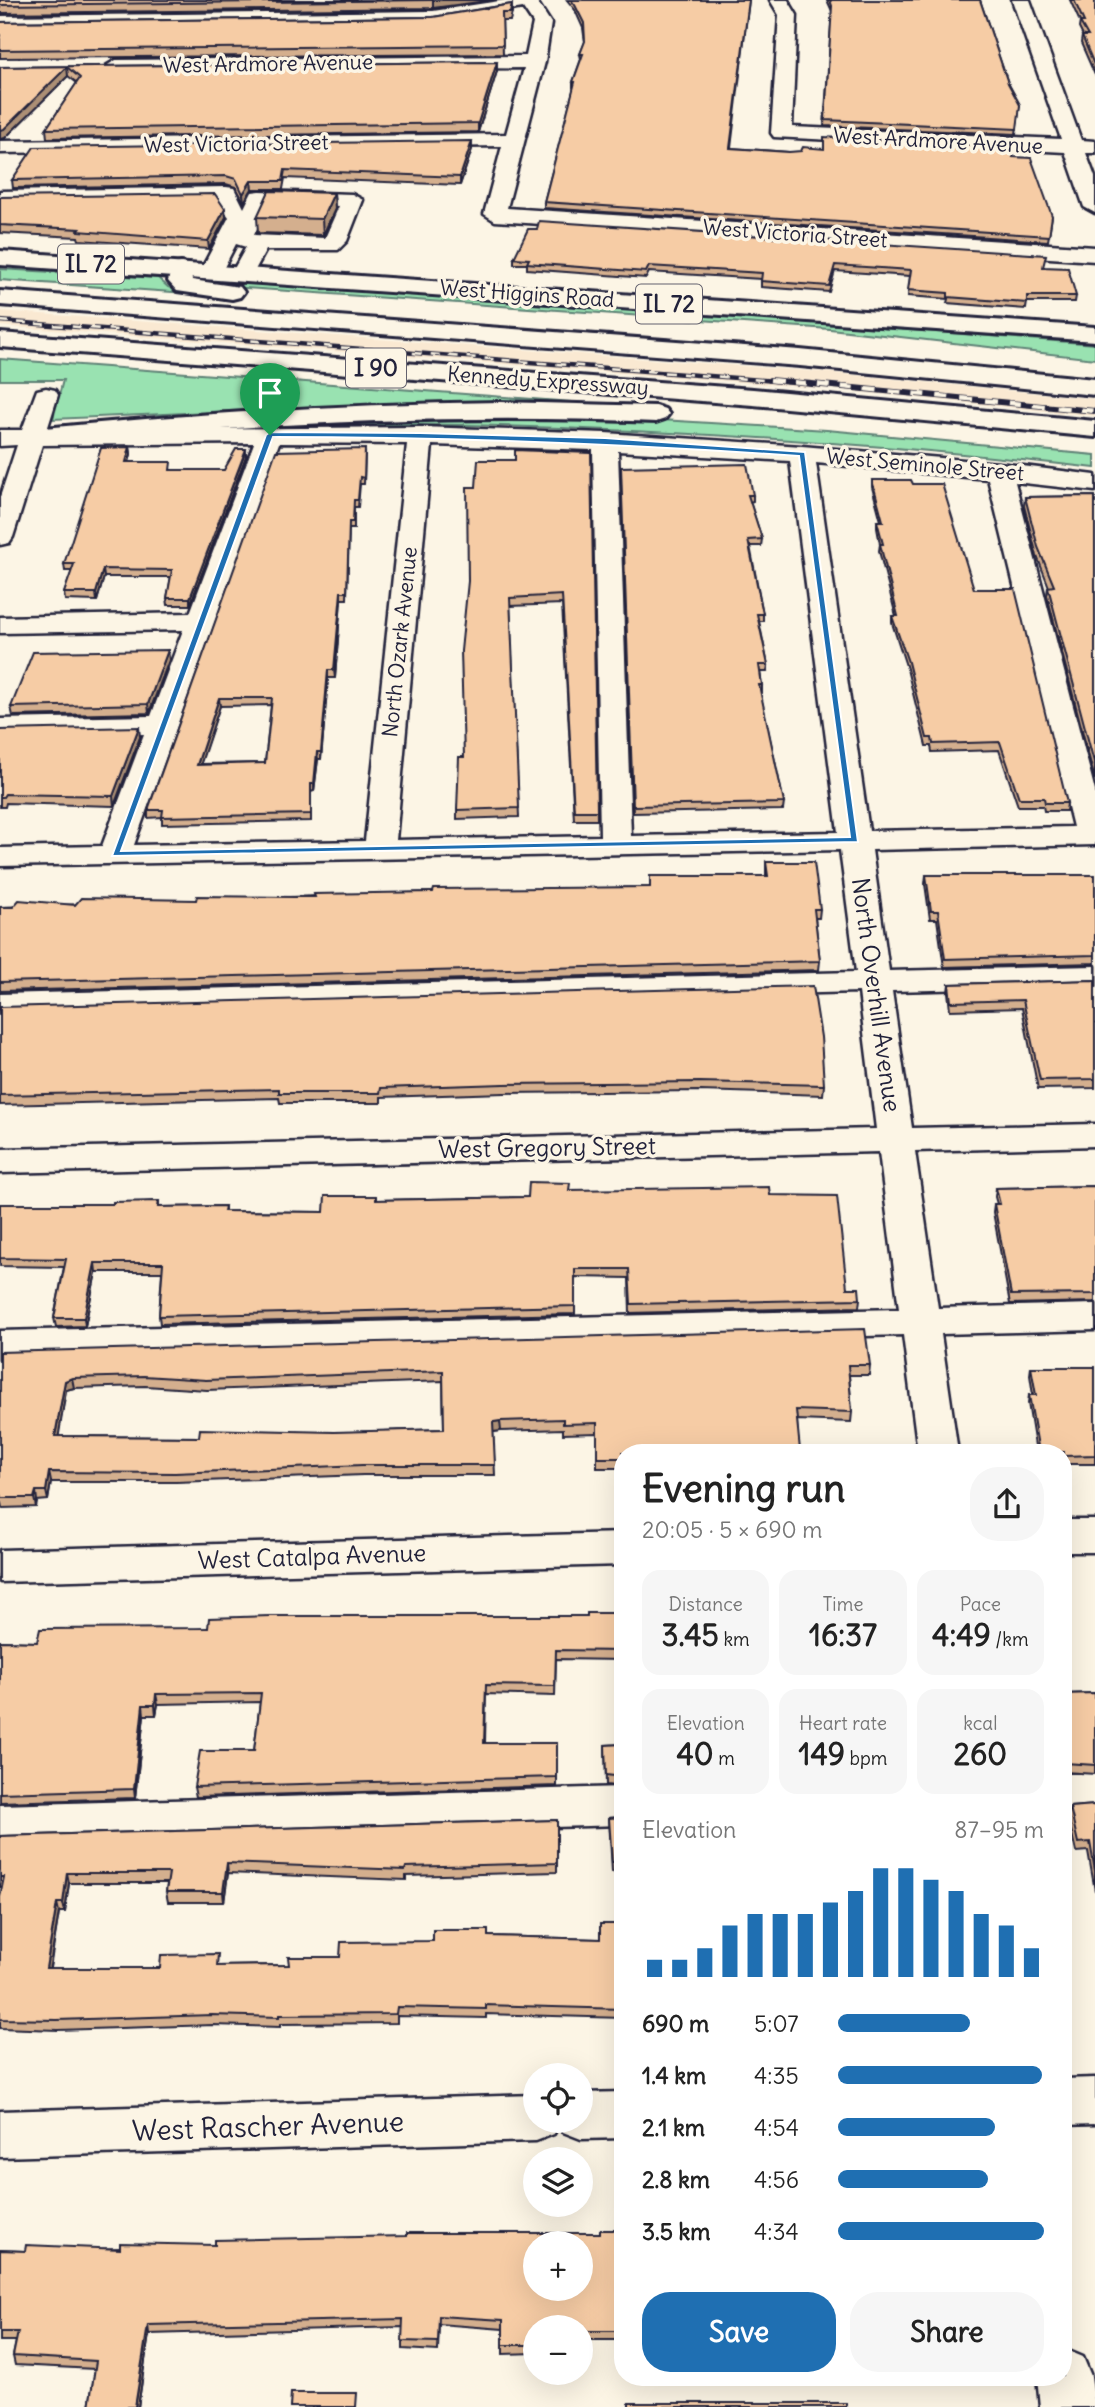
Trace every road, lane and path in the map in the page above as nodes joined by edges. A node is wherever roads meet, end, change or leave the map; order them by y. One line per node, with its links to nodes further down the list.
1 (779, 0): 9 (street, West Ardmore Avenue)
2 (1021, 0): 9 (street)
3 (527, 1): 4 (street); 5 (street)
4 (0, 22)
5 (535, 62): 6 (street, West Ardmore Avenue); 7 (street)
6 (96, 66)
7 (515, 140): 8 (street, West Victoria Street); 13 (street, West Victoria Street)
8 (0, 147)
9 (1084, 147): 11 (street)
10 (0, 197): 16 (street)
11 (1095, 207)
12 (259, 243): 12 (street); 17 (street)
13 (1095, 254)
14 (0, 258): 15 (main road, West Higgins Road / IL 72)
15 (181, 270): 16 (main road, West Higgins Road / IL 72); 21 (main road)
16 (211, 272): 17 (main road, West Higgins Road / IL 72)
17 (242, 274): 19 (main road, West Higgins Road / IL 72)
18 (0, 298): 24 (main road, Kennedy Expressway / I 90)
19 (1095, 334)
20 (0, 340): 26 (main road, Kennedy Expressway / I 90)
21 (935, 347)
22 (976, 352): 23 (main road)
23 (1095, 367)
24 (1095, 387)
25 (46, 395): 30 (street)
26 (1067, 425): 27 (main road, Kennedy Expressway / I 90); 30 (main road)
27 (1095, 429)
28 (270, 435): 29 (street, West Seminole Street); 30 (street, West Seminole Street); 37 (street)
29 (420, 435): 32 (street, West Seminole Street); 44 (street, North Ozark Avenue)
30 (33, 437): 31 (street, West Seminole Street); 36 (street)
31 (0, 438)
32 (605, 441): 33 (street, West Seminole Street); 43 (street)
33 (802, 454): 34 (street, West Seminole Street); 42 (street, North Overhill Avenue)
34 (999, 471): 35 (street, West Seminole Street); 41 (street)
35 (1095, 483)
36 (1, 530)
37 (200, 621): 38 (street); 39 (street)
38 (0, 625)
39 (161, 725): 40 (street); 45 (street)
40 (0, 728)
41 (1093, 836): 42 (street)
42 (855, 840): 43 (street); 48 (street, North Overhill Avenue)
43 (616, 844): 44 (street)
44 (380, 848): 45 (street)
45 (115, 854): 46 (street)
46 (0, 857)
47 (1095, 976): 48 (street)
48 (874, 981): 49 (street); 51 (street, North Overhill Avenue)
49 (0, 1004)
50 (1095, 1135): 51 (street, West Gregory Street)
51 (896, 1139): 52 (street, West Gregory Street); 54 (street, North Overhill Avenue)
52 (0, 1161)
53 (1095, 1317): 54 (street)
54 (920, 1321): 55 (street); 56 (street, North Overhill Avenue)
55 (0, 1345)
56 (937, 1444)
57 (1072, 1536): 58 (street)
58 (1095, 1536)
59 (614, 1549): 60 (street, West Catalpa Avenue)
60 (0, 1566)
61 (1072, 1793): 62 (street)
62 (1095, 1793)
63 (614, 1806): 64 (street)
64 (0, 1824)
65 (1095, 2101): 66 (street)
66 (1072, 2102)
67 (614, 2115): 68 (street)
68 (593, 2116)
69 (523, 2118): 70 (street, West Rascher Avenue)
70 (0, 2134)
71 (1065, 2386): 72 (street)
72 (1068, 2407)

